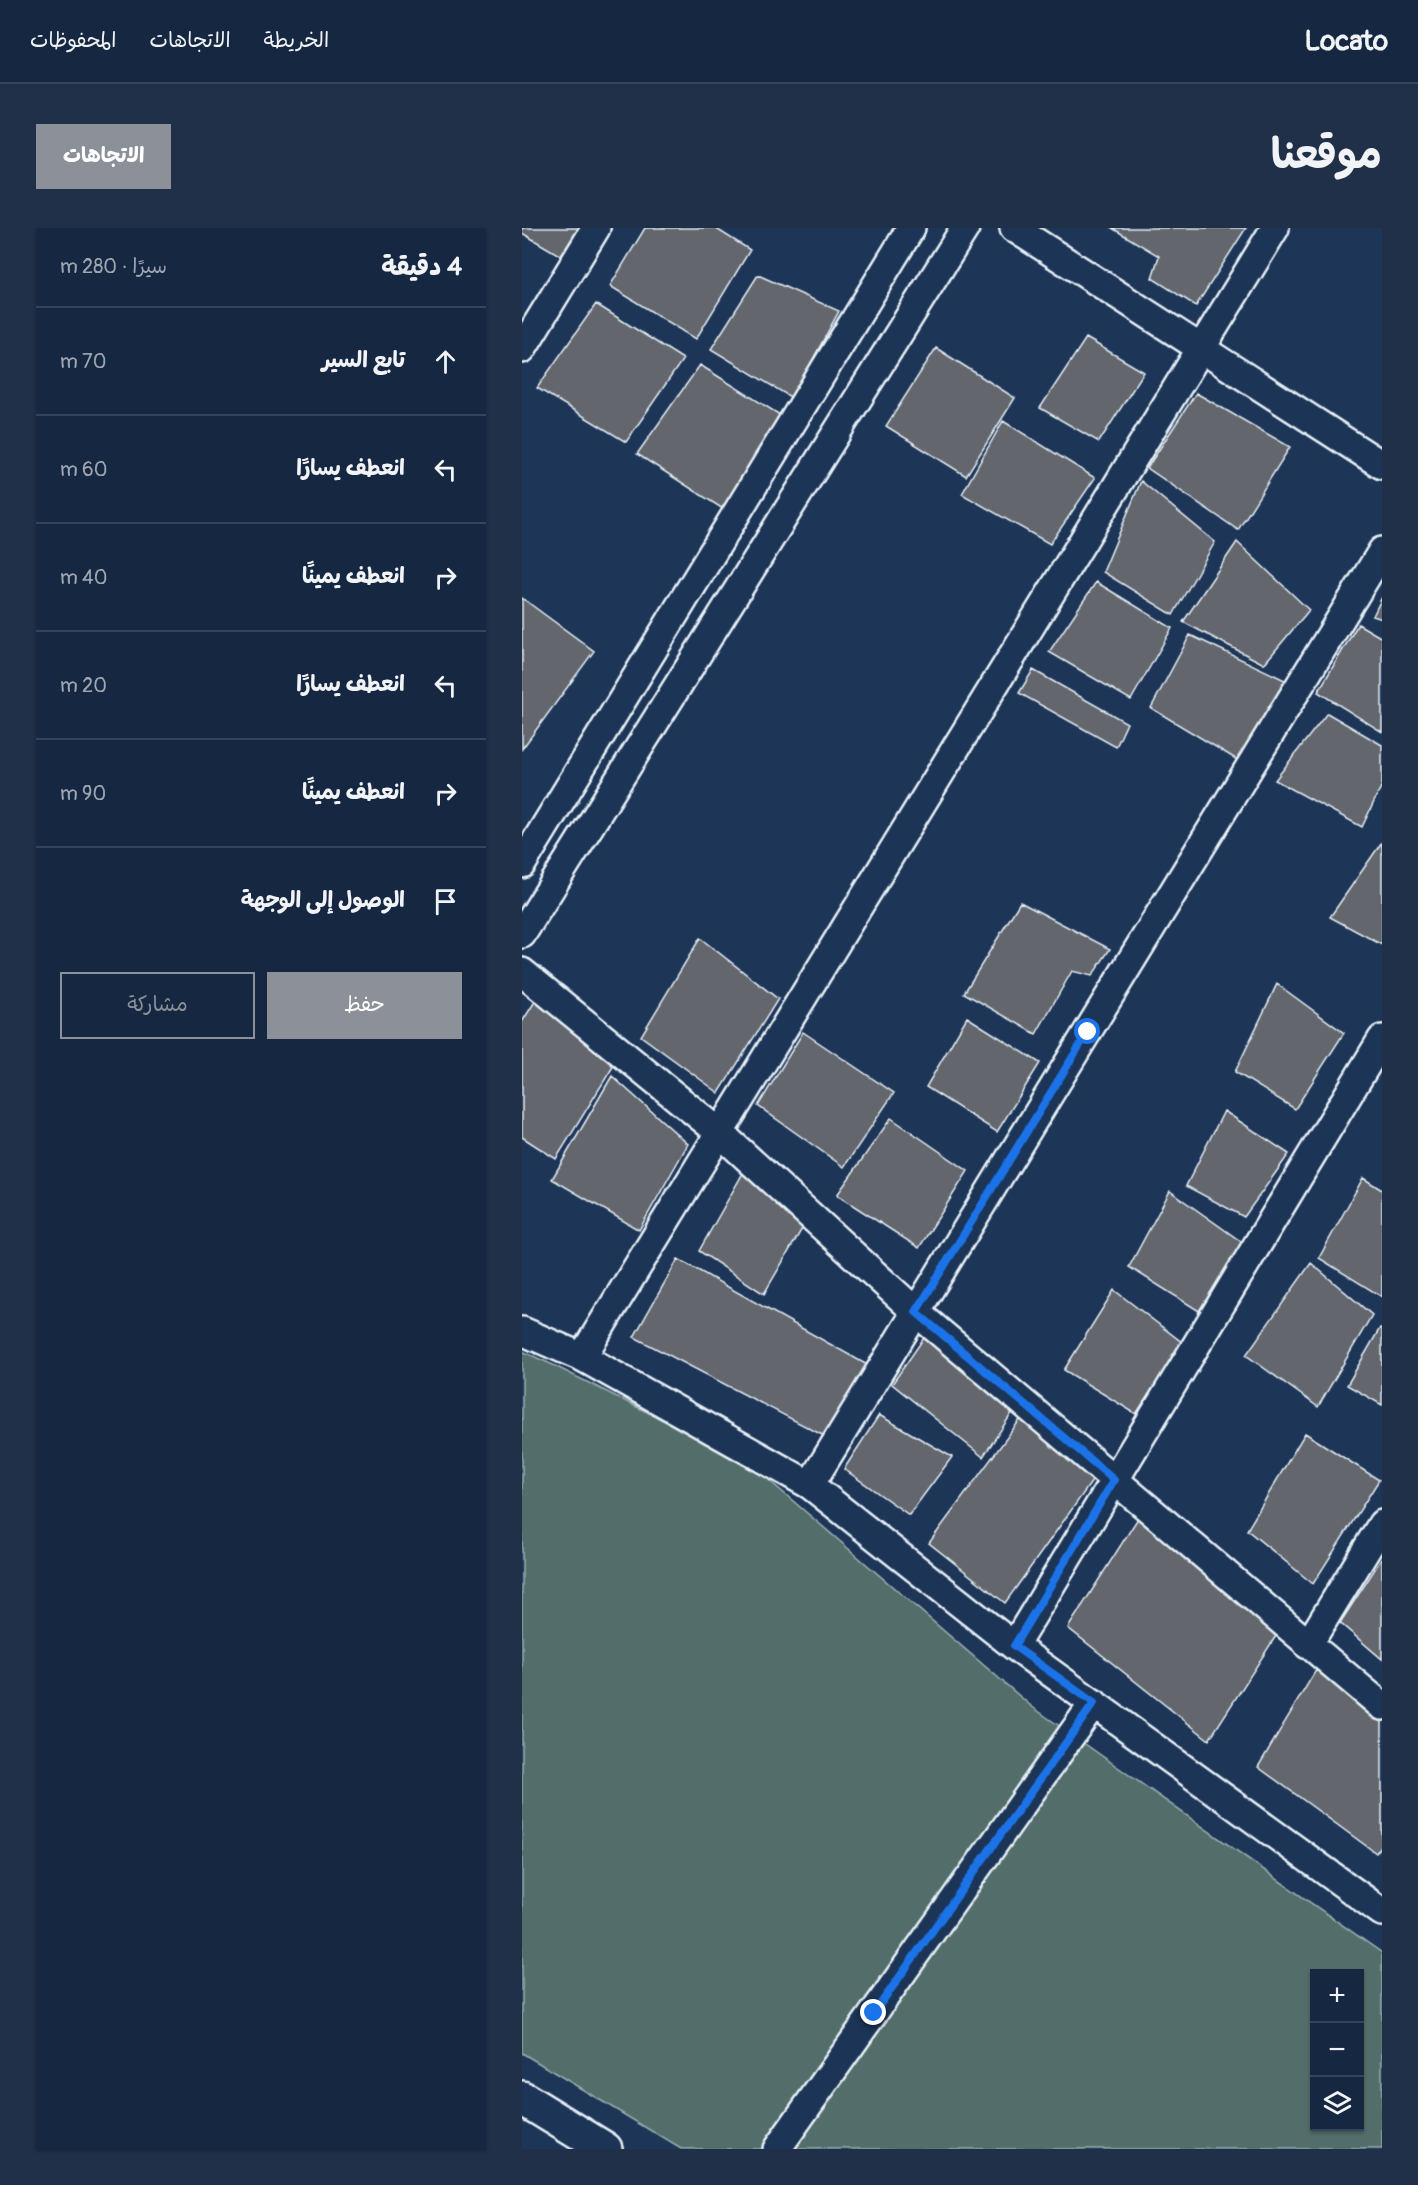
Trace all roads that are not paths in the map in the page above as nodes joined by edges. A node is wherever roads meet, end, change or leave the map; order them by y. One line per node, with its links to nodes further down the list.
1 (596, 228): 6 (street)
2 (911, 228): 10 (street)
3 (965, 228): 11 (street)
4 (1014, 228): 7 (street)
5 (1275, 228): 7 (street)
6 (522, 349)
7 (1201, 349): 8 (street); 14 (street)
8 (1382, 465)
9 (1382, 551): 15 (street)
10 (522, 864)
11 (522, 934)
12 (522, 972): 14 (street)
13 (1382, 1039): 18 (street)
14 (719, 1132): 15 (street); 17 (street)
15 (916, 1312): 18 (street); 19 (street)
16 (522, 1331): 17 (street)
17 (582, 1357): 19 (street)
18 (1114, 1480): 21 (street); 22 (street)
19 (810, 1485): 22 (street)
20 (1382, 1524): 21 (street)
21 (1308, 1645): 23 (street)
22 (1014, 1646): 24 (street)
23 (1378, 1696)
24 (1094, 1703): 25 (street); 28 (street)
25 (1382, 1912)
26 (522, 2098): 27 (highway)
27 (605, 2149)
28 (777, 2149)

